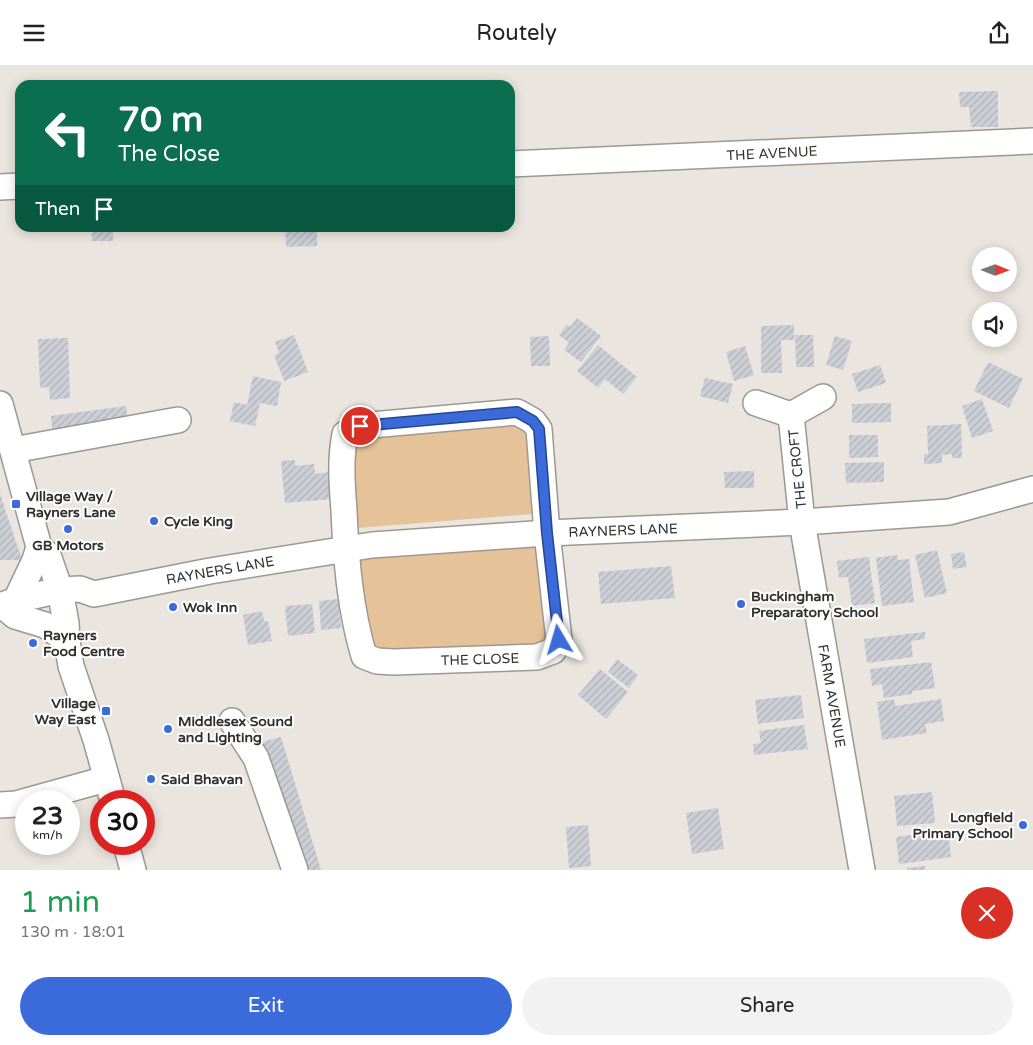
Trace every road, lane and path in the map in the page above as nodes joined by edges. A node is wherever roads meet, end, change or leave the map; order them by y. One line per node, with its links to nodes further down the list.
1 (1033, 141): 2 (street, THE AVENUE)
2 (515, 165)
3 (15, 186): 4 (street)
4 (0, 187)
5 (823, 397): 8 (street, THE CROFT)
6 (756, 403): 8 (street, THE CROFT)
7 (0, 404): 10 (street)
8 (791, 415): 12 (street, THE CROFT)
9 (178, 420): 10 (street)
10 (10, 459): 14 (street)
11 (1033, 489): 12 (street, RAYNERS LANE)
12 (802, 522): 13 (street, RAYNERS LANE); 27 (street, FARM AVENUE)
13 (547, 533): 15 (street, RAYNERS LANE); 15 (street, THE CLOSE); 15 (street, THE CLOSE)
14 (39, 547): 16 (street); 18 (street)
15 (345, 548): 17 (street, RAYNERS LANE)
16 (60, 590): 17 (street, RAYNERS LANE); 18 (street, RAYNERS LANE); 19 (street)
17 (94, 594): 19 (street)
18 (6, 604): 19 (street)
19 (66, 632): 21 (street)
20 (232, 721): 26 (street)
21 (110, 790)
22 (90, 793): 23 (street)
23 (0, 805)
24 (129, 855): 25 (street)
25 (134, 870)
26 (295, 870)
27 (862, 870)

